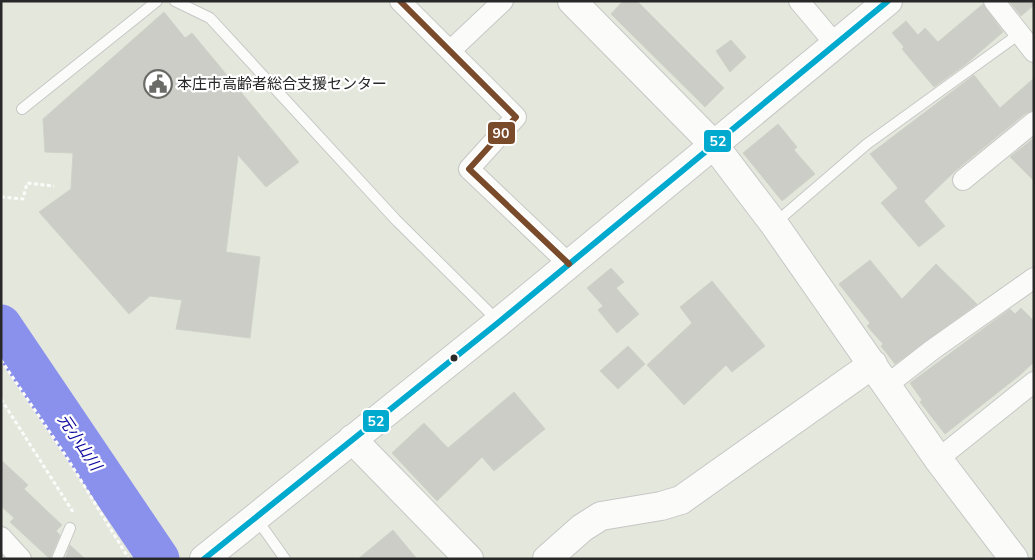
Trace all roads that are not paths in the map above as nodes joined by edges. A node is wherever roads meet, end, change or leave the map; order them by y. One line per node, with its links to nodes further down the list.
1 (157, 1): 13 (lane)
2 (175, 1): 20 (lane)
3 (400, 1): 11 (street)
4 (503, 1): 11 (street)
5 (572, 1): 15 (street)
6 (799, 1): 10 (street)
7 (888, 1): 10 (street)
8 (994, 1): 9 (street)
9 (1019, 34): 12 (street); 17 (lane)
10 (836, 45): 15 (street)
11 (450, 51): 18 (street)
12 (1034, 52)
13 (22, 109)
14 (1034, 122): 16 (street)
15 (714, 144): 17 (street); 18 (street)
16 (963, 180)
17 (774, 224): 21 (street)
18 (569, 264): 20 (street)
19 (1032, 282): 21 (street)
20 (498, 322): 23 (street)
21 (880, 375): 24 (street); 33 (street)
22 (1034, 382): 24 (street)
23 (352, 439): 25 (street); 32 (street)
24 (938, 459): 34 (street)
25 (255, 517): 30 (street); 31 (lane)
26 (70, 528): 29 (lane)
27 (1, 537): 28 (street)
28 (21, 559)
29 (57, 559)
30 (204, 559)
31 (284, 559)
32 (469, 559)
33 (547, 559)
34 (1014, 559)

